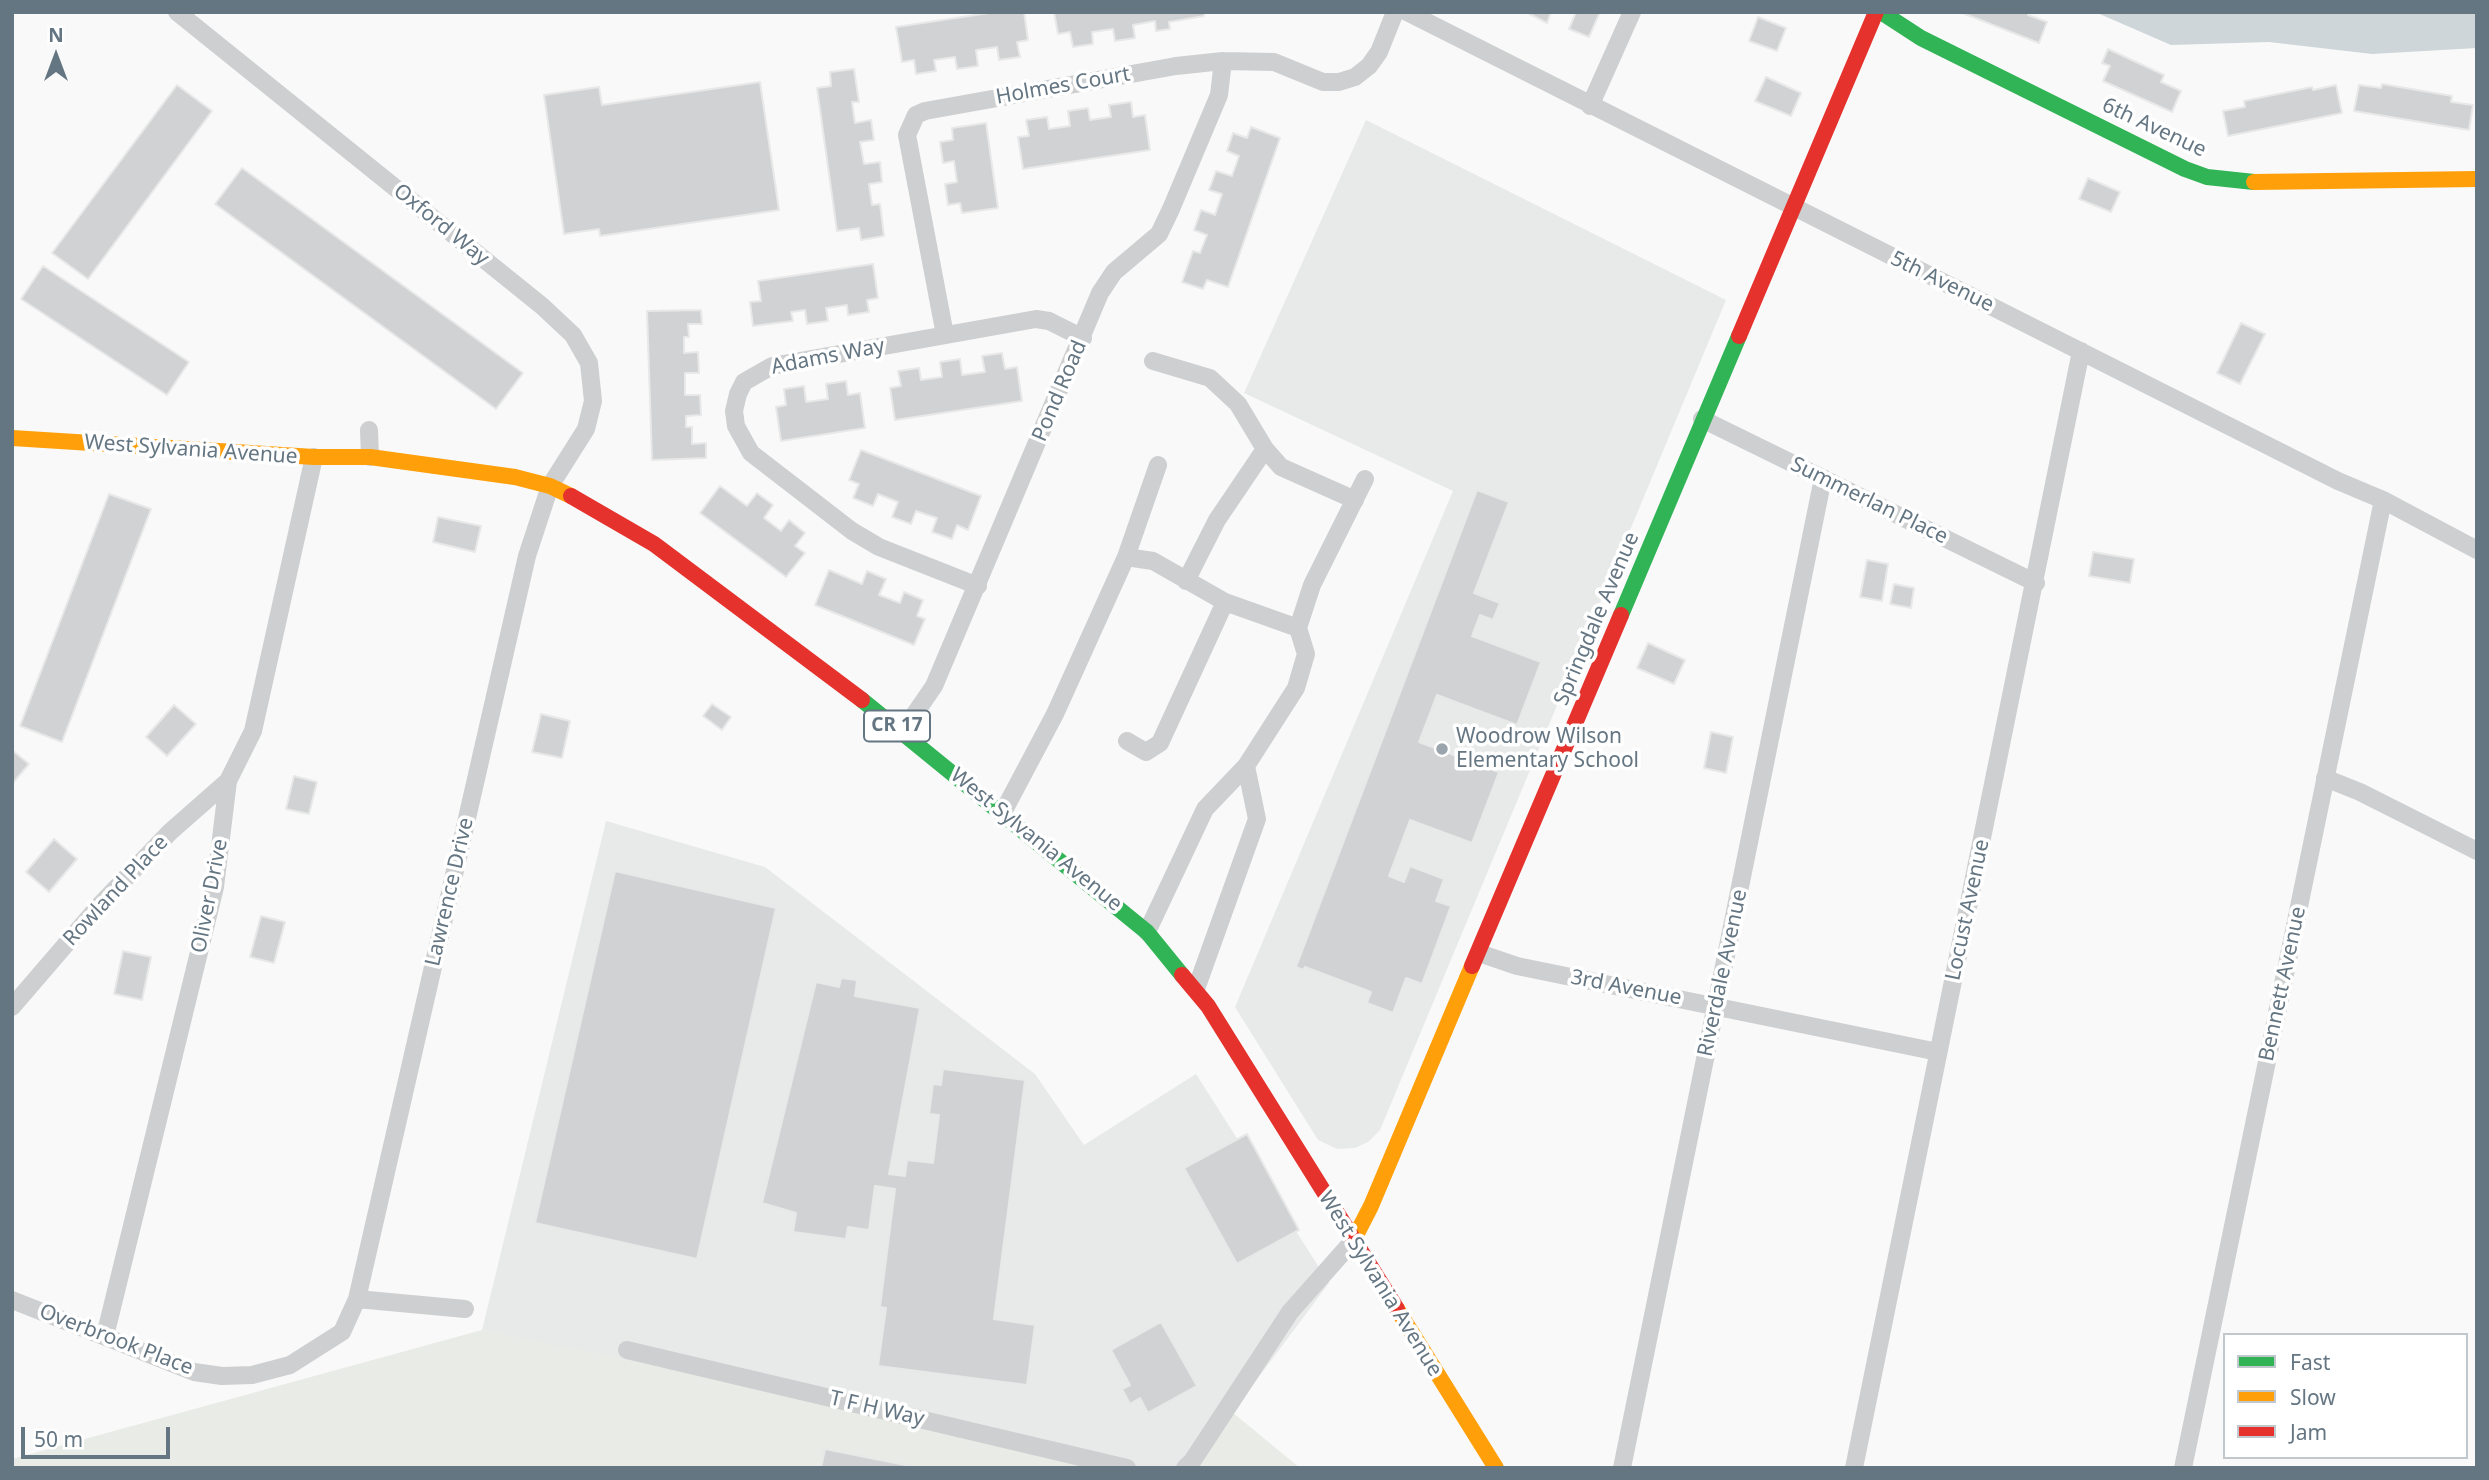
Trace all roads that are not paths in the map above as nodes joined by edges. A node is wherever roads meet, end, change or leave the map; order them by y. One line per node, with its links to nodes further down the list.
1 (177, 12): 23 (street, Oxford Way)
2 (1395, 12): 6 (street, Holmes Court)
3 (1407, 12): 7 (street, 5th Avenue)
4 (1632, 12): 7 (street)
5 (1879, 12): 8 (street, 6th Avenue); 9 (street, Springdale Avenue)
6 (1223, 61): 10 (street, Holmes Court); 11 (street, Pond Road)
7 (1590, 106): 9 (street, 5th Avenue)
8 (2477, 179)
9 (1793, 208): 12 (street, 5th Avenue); 14 (street, Springdale Avenue)
10 (945, 335): 11 (street, Adams Way); 30 (street, Adams Way)
11 (1083, 338): 30 (street, Pond Road)
12 (2081, 351): 25 (street, 5th Avenue); 29 (street, Locust Avenue)
13 (1153, 361): 17 (street)
14 (1702, 419): 21 (street, Summerlan Place); 41 (street, Springdale Avenue)
15 (369, 430): 19 (street)
16 (12, 438): 18 (street, West Sylvania Avenue / CR 17)
17 (1265, 449): 24 (street); 28 (street)
18 (314, 457): 19 (street, West Sylvania Avenue / CR 17); 37 (street, Oliver Drive)
19 (370, 457): 23 (street, West Sylvania Avenue / CR 17)
20 (1158, 465): 27 (street)
21 (1823, 478): 29 (street, Summerlan Place); 43 (street, Riverdale Avenue)
22 (1365, 479): 24 (street)
23 (550, 486): 33 (street, West Sylvania Avenue / CR 17); 47 (street, Lawrence Drive)
24 (1355, 500): 32 (street)
25 (2383, 500): 26 (street, 5th Avenue); 36 (street, Bennett Avenue)
26 (2477, 550)
27 (1126, 556): 28 (street); 38 (street)
28 (1186, 581): 31 (street)
29 (2036, 583): 45 (street, Locust Avenue)
30 (978, 586): 33 (street, Pond Road)
31 (1224, 602): 32 (street); 34 (street)
32 (1298, 628): 35 (street)
33 (903, 731): 38 (street, West Sylvania Avenue / CR 17)
34 (1127, 741)
35 (1246, 766): 40 (street); 42 (street)
36 (2325, 778): 39 (street); 57 (street, Bennett Avenue)
37 (228, 781): 44 (street, Rowland Place); 50 (street, Oliver Drive)
38 (1003, 814): 40 (street, West Sylvania Avenue / CR 17)
39 (2477, 851)
40 (1147, 932): 42 (street, West Sylvania Avenue / CR 17)
41 (1479, 953): 43 (street, 3rd Avenue); 46 (street, Springdale Avenue)
42 (1196, 989): 46 (street, West Sylvania Avenue / CR 17)
43 (1717, 1006): 45 (street, 3rd Avenue); 55 (street, Riverdale Avenue)
44 (12, 1007)
45 (1938, 1052): 56 (street, Locust Avenue)
46 (1353, 1241): 53 (street); 54 (street, West Sylvania Avenue / CR 17)
47 (357, 1299): 49 (street); 50 (street, Overbrook Place)
48 (12, 1300): 50 (street, Overbrook Place)
49 (465, 1310)
50 (105, 1336)
51 (627, 1350): 52 (street, T F H Way)
52 (1127, 1468)
53 (1185, 1468)
54 (1496, 1468)
55 (1622, 1468)
56 (1854, 1468)
57 (2183, 1468)

